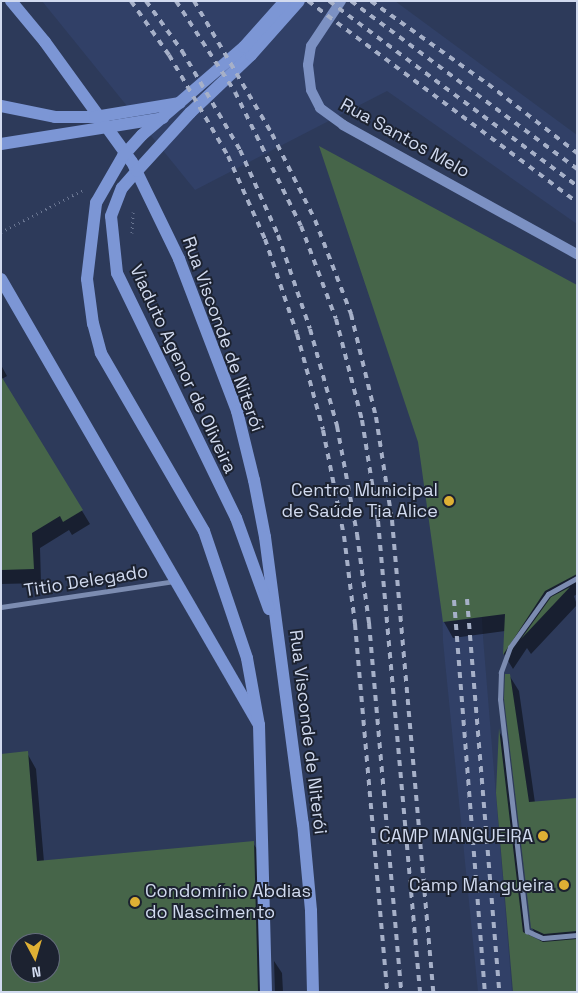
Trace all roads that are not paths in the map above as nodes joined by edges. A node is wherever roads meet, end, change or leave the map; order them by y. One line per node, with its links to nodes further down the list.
1 (11, 1): 13 (main road, Rua Visconde de Niterói)
2 (285, 1): 6 (main road, Viaduto Agenor de Oliveira)
3 (299, 1): 6 (main road, Viaduto Agenor de Oliveira)
4 (341, 1): 8 (main road, Rua Santos Melo)
5 (1, 106): 6 (main road)
6 (186, 108): 7 (main road); 13 (main road, Viaduto Agenor de Oliveira); 14 (main road, Viaduto Agenor de Oliveira)
7 (1, 144)
8 (577, 254)
9 (1, 279): 11 (main road)
10 (577, 578): 15 (street)
11 (175, 581): 12 (street, Titio Delegado); 14 (main road)
12 (1, 607)
13 (277, 632): 17 (main road, Rua Visconde de Niterói)
14 (260, 725): 16 (main road)
15 (577, 935)
16 (266, 992)
17 (313, 992)

